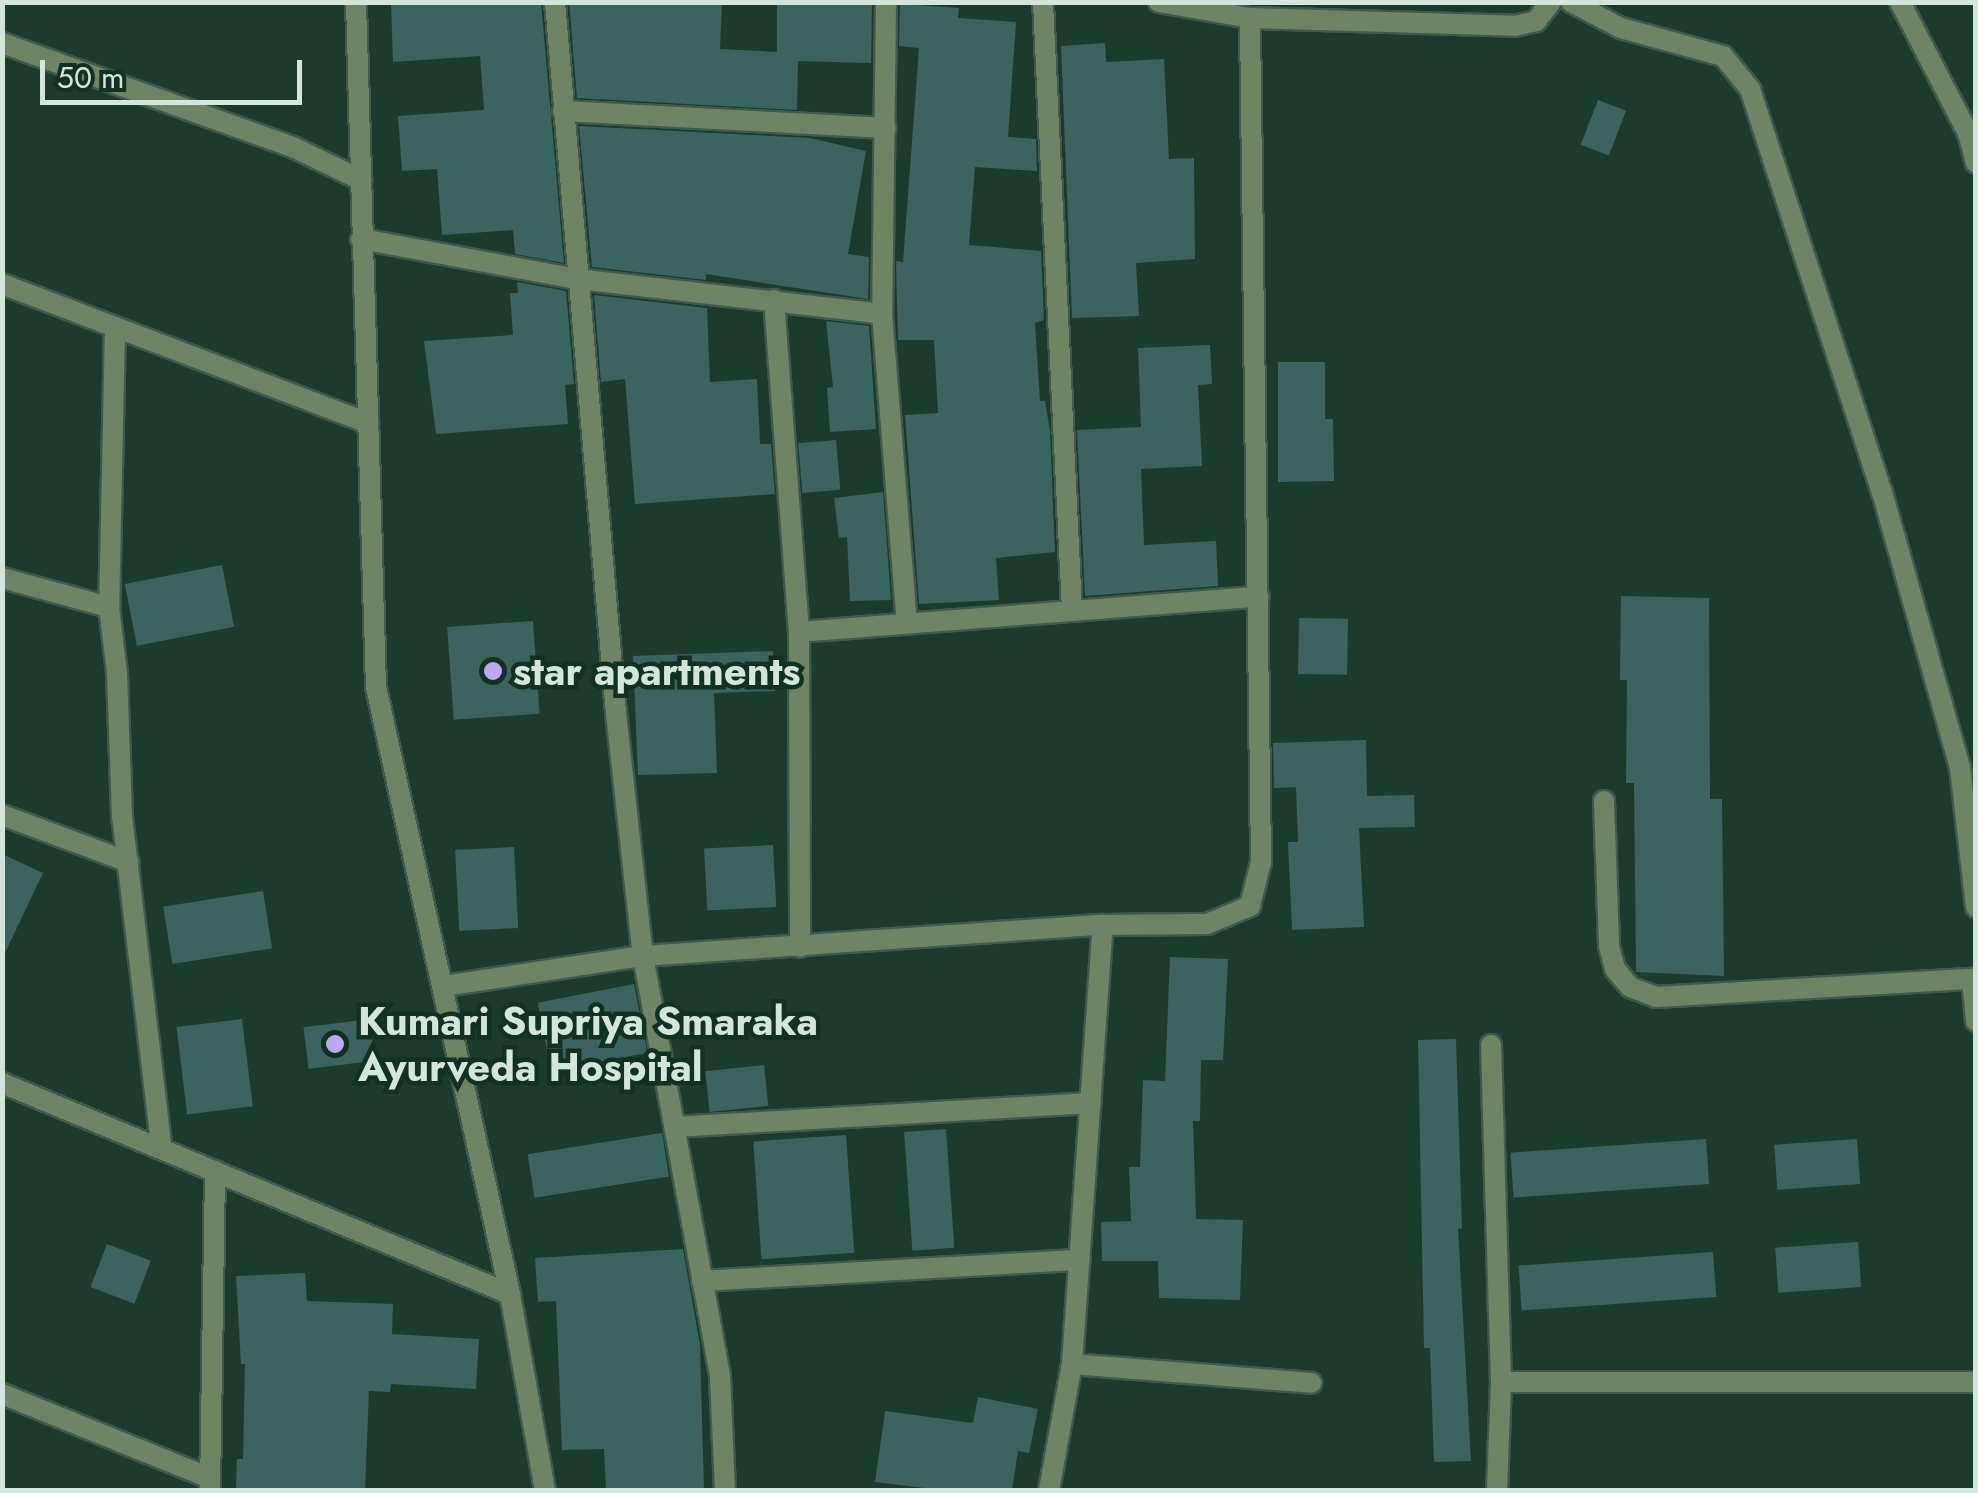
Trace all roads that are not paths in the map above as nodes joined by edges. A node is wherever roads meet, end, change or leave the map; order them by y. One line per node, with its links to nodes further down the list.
1 (356, 2): 14 (street)
2 (554, 2): 11 (street)
3 (886, 2): 12 (street)
4 (1043, 2): 25 (street)
5 (1159, 2): 9 (street)
6 (1551, 2): 9 (street)
7 (1571, 2): 31 (street)
8 (1900, 2): 13 (street)
9 (1250, 18): 23 (street)
10 (2, 42): 14 (street)
11 (563, 111): 12 (street); 16 (street)
12 (886, 128): 19 (street)
13 (1976, 163)
14 (361, 180): 15 (street)
15 (362, 239): 16 (street); 21 (street)
16 (578, 279): 18 (street); 34 (street)
17 (2, 284): 20 (street)
18 (774, 300): 19 (street); 27 (street)
19 (882, 314): 26 (street)
20 (115, 328): 21 (street); 24 (street)
21 (368, 423): 36 (street)
22 (2, 578): 24 (street)
23 (1259, 597): 25 (street); 32 (street)
24 (109, 608): 30 (street)
25 (1072, 611): 26 (street)
26 (906, 622): 27 (street)
27 (799, 632): 33 (street)
28 (1604, 801): 35 (street)
29 (2, 815): 30 (street)
30 (129, 862): 42 (street)
31 (1976, 907)
32 (1103, 925): 33 (street); 40 (street)
33 (800, 946): 34 (street)
34 (643, 956): 36 (street); 41 (street)
35 (1974, 970): 37 (street)
36 (444, 986): 46 (street)
37 (1976, 1021)
38 (1491, 1045): 49 (street)
39 (2, 1083): 42 (street)
40 (1090, 1103): 41 (street); 44 (street)
41 (675, 1127): 45 (street)
42 (162, 1149): 43 (street)
43 (215, 1171): 46 (street); 52 (street)
44 (1079, 1260): 45 (street); 47 (street)
45 (702, 1281): 54 (street)
46 (510, 1294): 53 (street)
47 (1072, 1364): 48 (street); 55 (street)
48 (1311, 1382)
49 (1501, 1382): 50 (street); 56 (street)
50 (1976, 1382)
51 (2, 1394): 52 (street)
52 (210, 1484)
53 (545, 1490)
54 (725, 1490)
55 (1049, 1490)
56 (1497, 1490)

